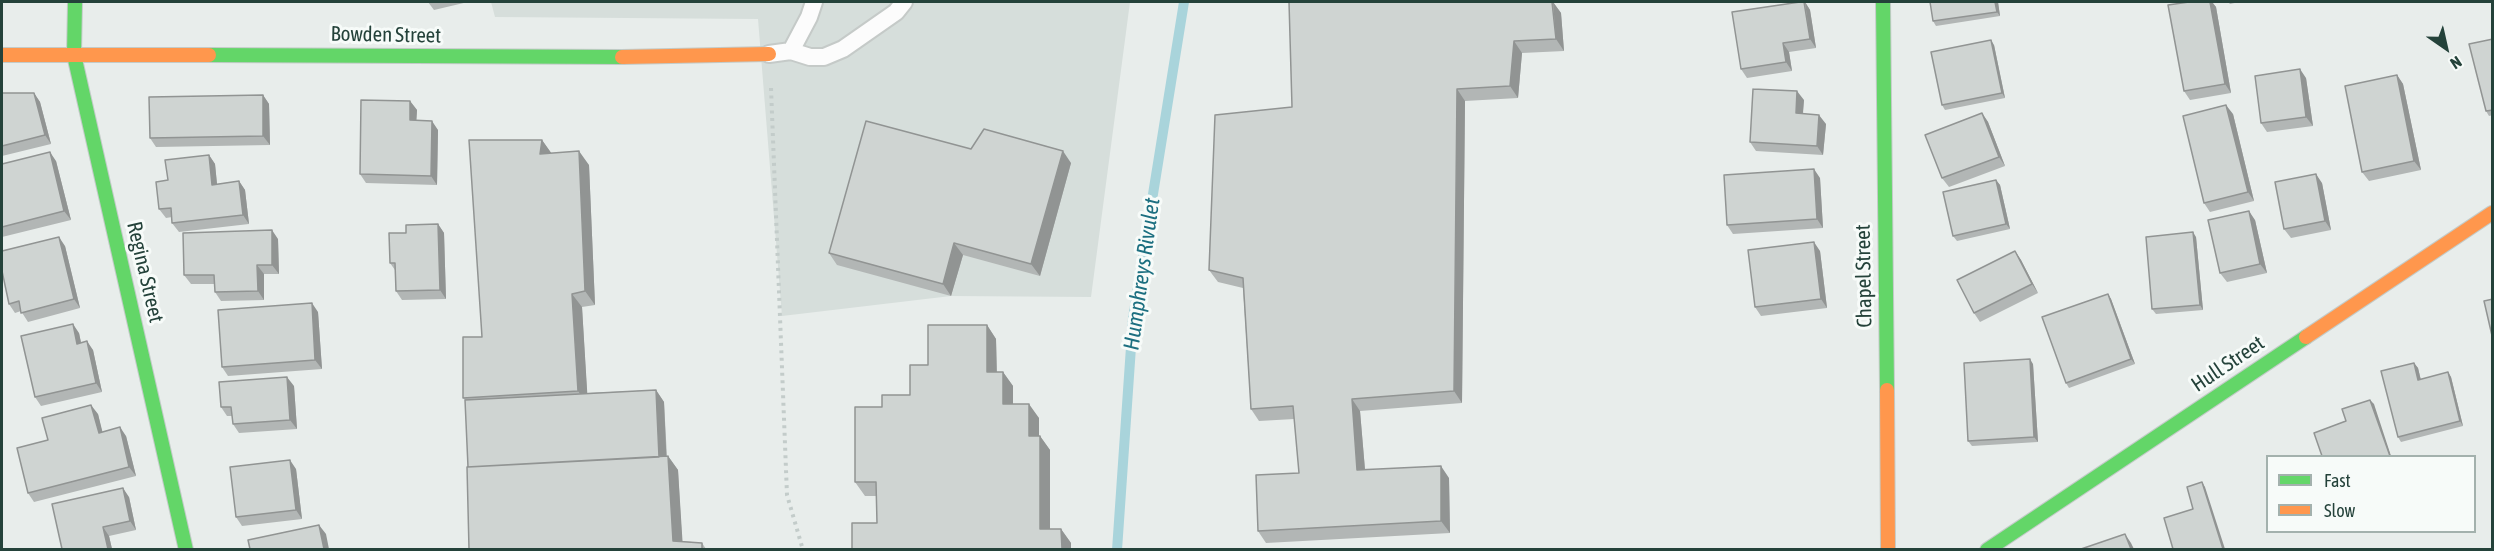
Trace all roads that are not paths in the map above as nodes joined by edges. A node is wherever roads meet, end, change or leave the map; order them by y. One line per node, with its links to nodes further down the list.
1 (75, 2): 8 (street, Regina Street)
2 (814, 2): 5 (lane)
3 (904, 2): 5 (lane)
4 (1883, 2): 11 (street, Chapel Street)
5 (792, 51): 6 (lane)
6 (769, 54): 8 (street, Bowden Street)
7 (2, 55): 8 (street, Bowden Street)
8 (74, 55): 10 (street, Regina Street)
9 (2493, 213): 12 (street, Hull Street)
10 (186, 549)
11 (1888, 549)
12 (1987, 549)

